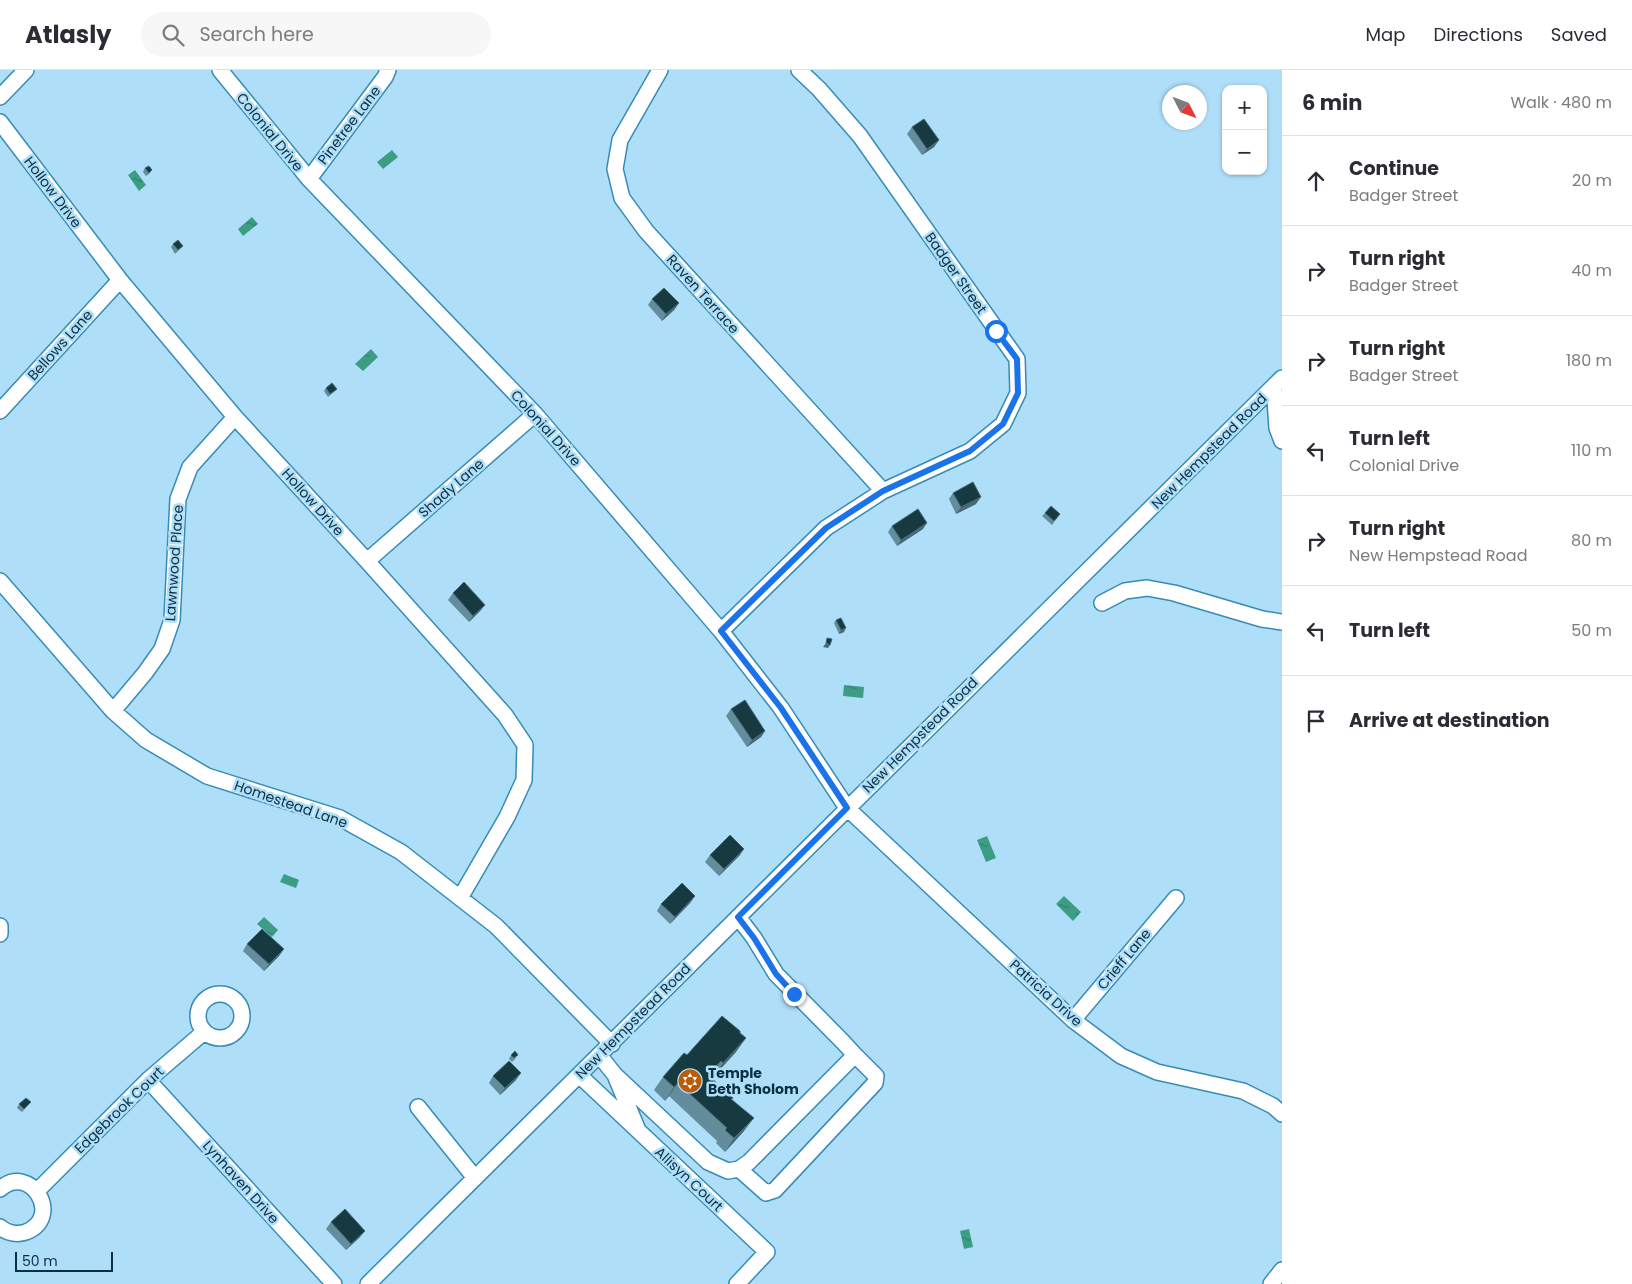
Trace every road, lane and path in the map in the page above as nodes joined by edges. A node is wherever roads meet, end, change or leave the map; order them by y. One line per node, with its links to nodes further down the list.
1 (26, 70): 6 (street)
2 (220, 70): 8 (street, Colonial Drive)
3 (388, 70): 8 (street, Pinetree Lane)
4 (660, 70): 15 (street, Raven Terrace)
5 (799, 70): 15 (street, Badger Street)
6 (0, 97)
7 (0, 122): 9 (street, Hollow Drive)
8 (309, 179): 12 (street, Colonial Drive)
9 (120, 280): 11 (street, Bellows Lane); 13 (street, Hollow Drive)
10 (1278, 382): 14 (street); 22 (street, New Hempstead Road)
11 (0, 411)
12 (535, 414): 16 (street, Shady Lane); 20 (street, Colonial Drive)
13 (236, 416): 16 (street, Hollow Drive); 21 (street, Lawnwood Place)
14 (1282, 441)
15 (883, 491): 20 (street, Badger Street)
16 (367, 561): 23 (street, Hollow Drive)
17 (0, 581): 21 (street, Homestead Lane)
18 (1102, 603): 19 (street)
19 (1282, 622)
20 (721, 631): 22 (street, Colonial Drive)
21 (113, 711): 23 (street, Homestead Lane)
22 (847, 808): 25 (street, New Hempstead Road); 28 (street, Patricia Drive)
23 (460, 898): 30 (street, Homestead Lane)
24 (1176, 898): 28 (street, Crieff Lane)
25 (738, 917): 30 (street, New Hempstead Road); 32 (street)
26 (0, 926): 27 (street)
27 (0, 934)
28 (1072, 1020): 37 (street, Patricia Drive)
29 (204, 1032): 35 (street, Edgebrook Court)
30 (612, 1044): 31 (street, New Hempstead Road)
31 (599, 1055): 33 (street, New Hempstead Road); 34 (street)
32 (855, 1055): 39 (street); 39 (street)
33 (579, 1075): 38 (street, Allisyn Court); 40 (street, New Hempstead Road)
34 (615, 1075): 38 (street); 39 (street)
35 (148, 1080): 42 (street, Edgebrook Court); 45 (street, Lynhaven Drive)
36 (418, 1107): 40 (street)
37 (1282, 1114)
38 (640, 1134): 47 (street, Allisyn Court)
39 (739, 1169)
40 (475, 1178): 46 (street, New Hempstead Road)
41 (0, 1189): 42 (street)
42 (37, 1191): 43 (street)
43 (0, 1227)
44 (1282, 1270): 48 (street)
45 (334, 1284)
46 (368, 1284)
47 (737, 1284)
48 (1271, 1284)

